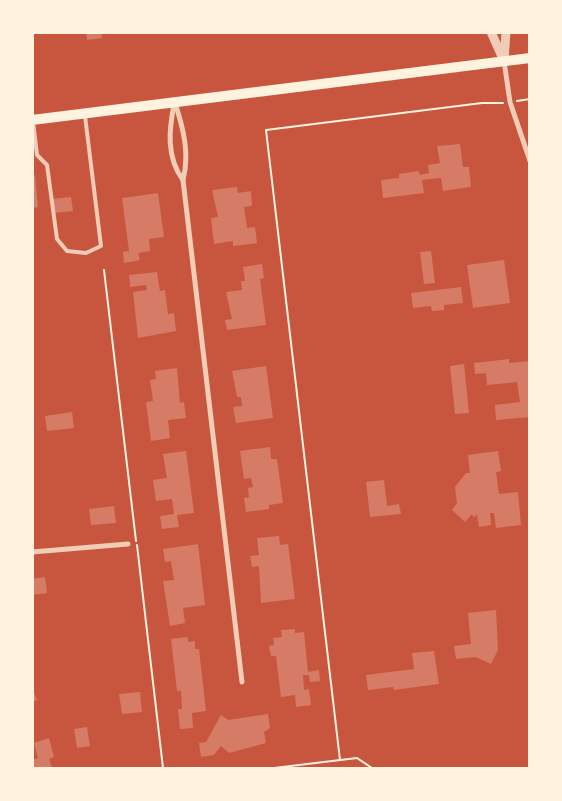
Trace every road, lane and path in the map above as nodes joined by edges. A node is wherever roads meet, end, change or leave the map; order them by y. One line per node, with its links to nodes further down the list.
1 (491, 32): 4 (street)
2 (506, 32): 4 (street)
3 (530, 58): 4 (main road)
4 (504, 61): 6 (main road); 7 (street)
5 (530, 99): 7 (path)
6 (174, 102): 8 (main road); 11 (street); 11 (street)
7 (510, 102): 10 (street); 16 (path)
8 (85, 113): 9 (main road); 9 (lane)
9 (33, 120)
10 (530, 161)
11 (183, 180): 15 (street)
12 (104, 270): 17 (path)
13 (128, 544): 14 (street)
14 (32, 552)
15 (242, 682)
16 (340, 760): 18 (path); 19 (path)
17 (163, 768)
18 (274, 768)
19 (372, 768)

